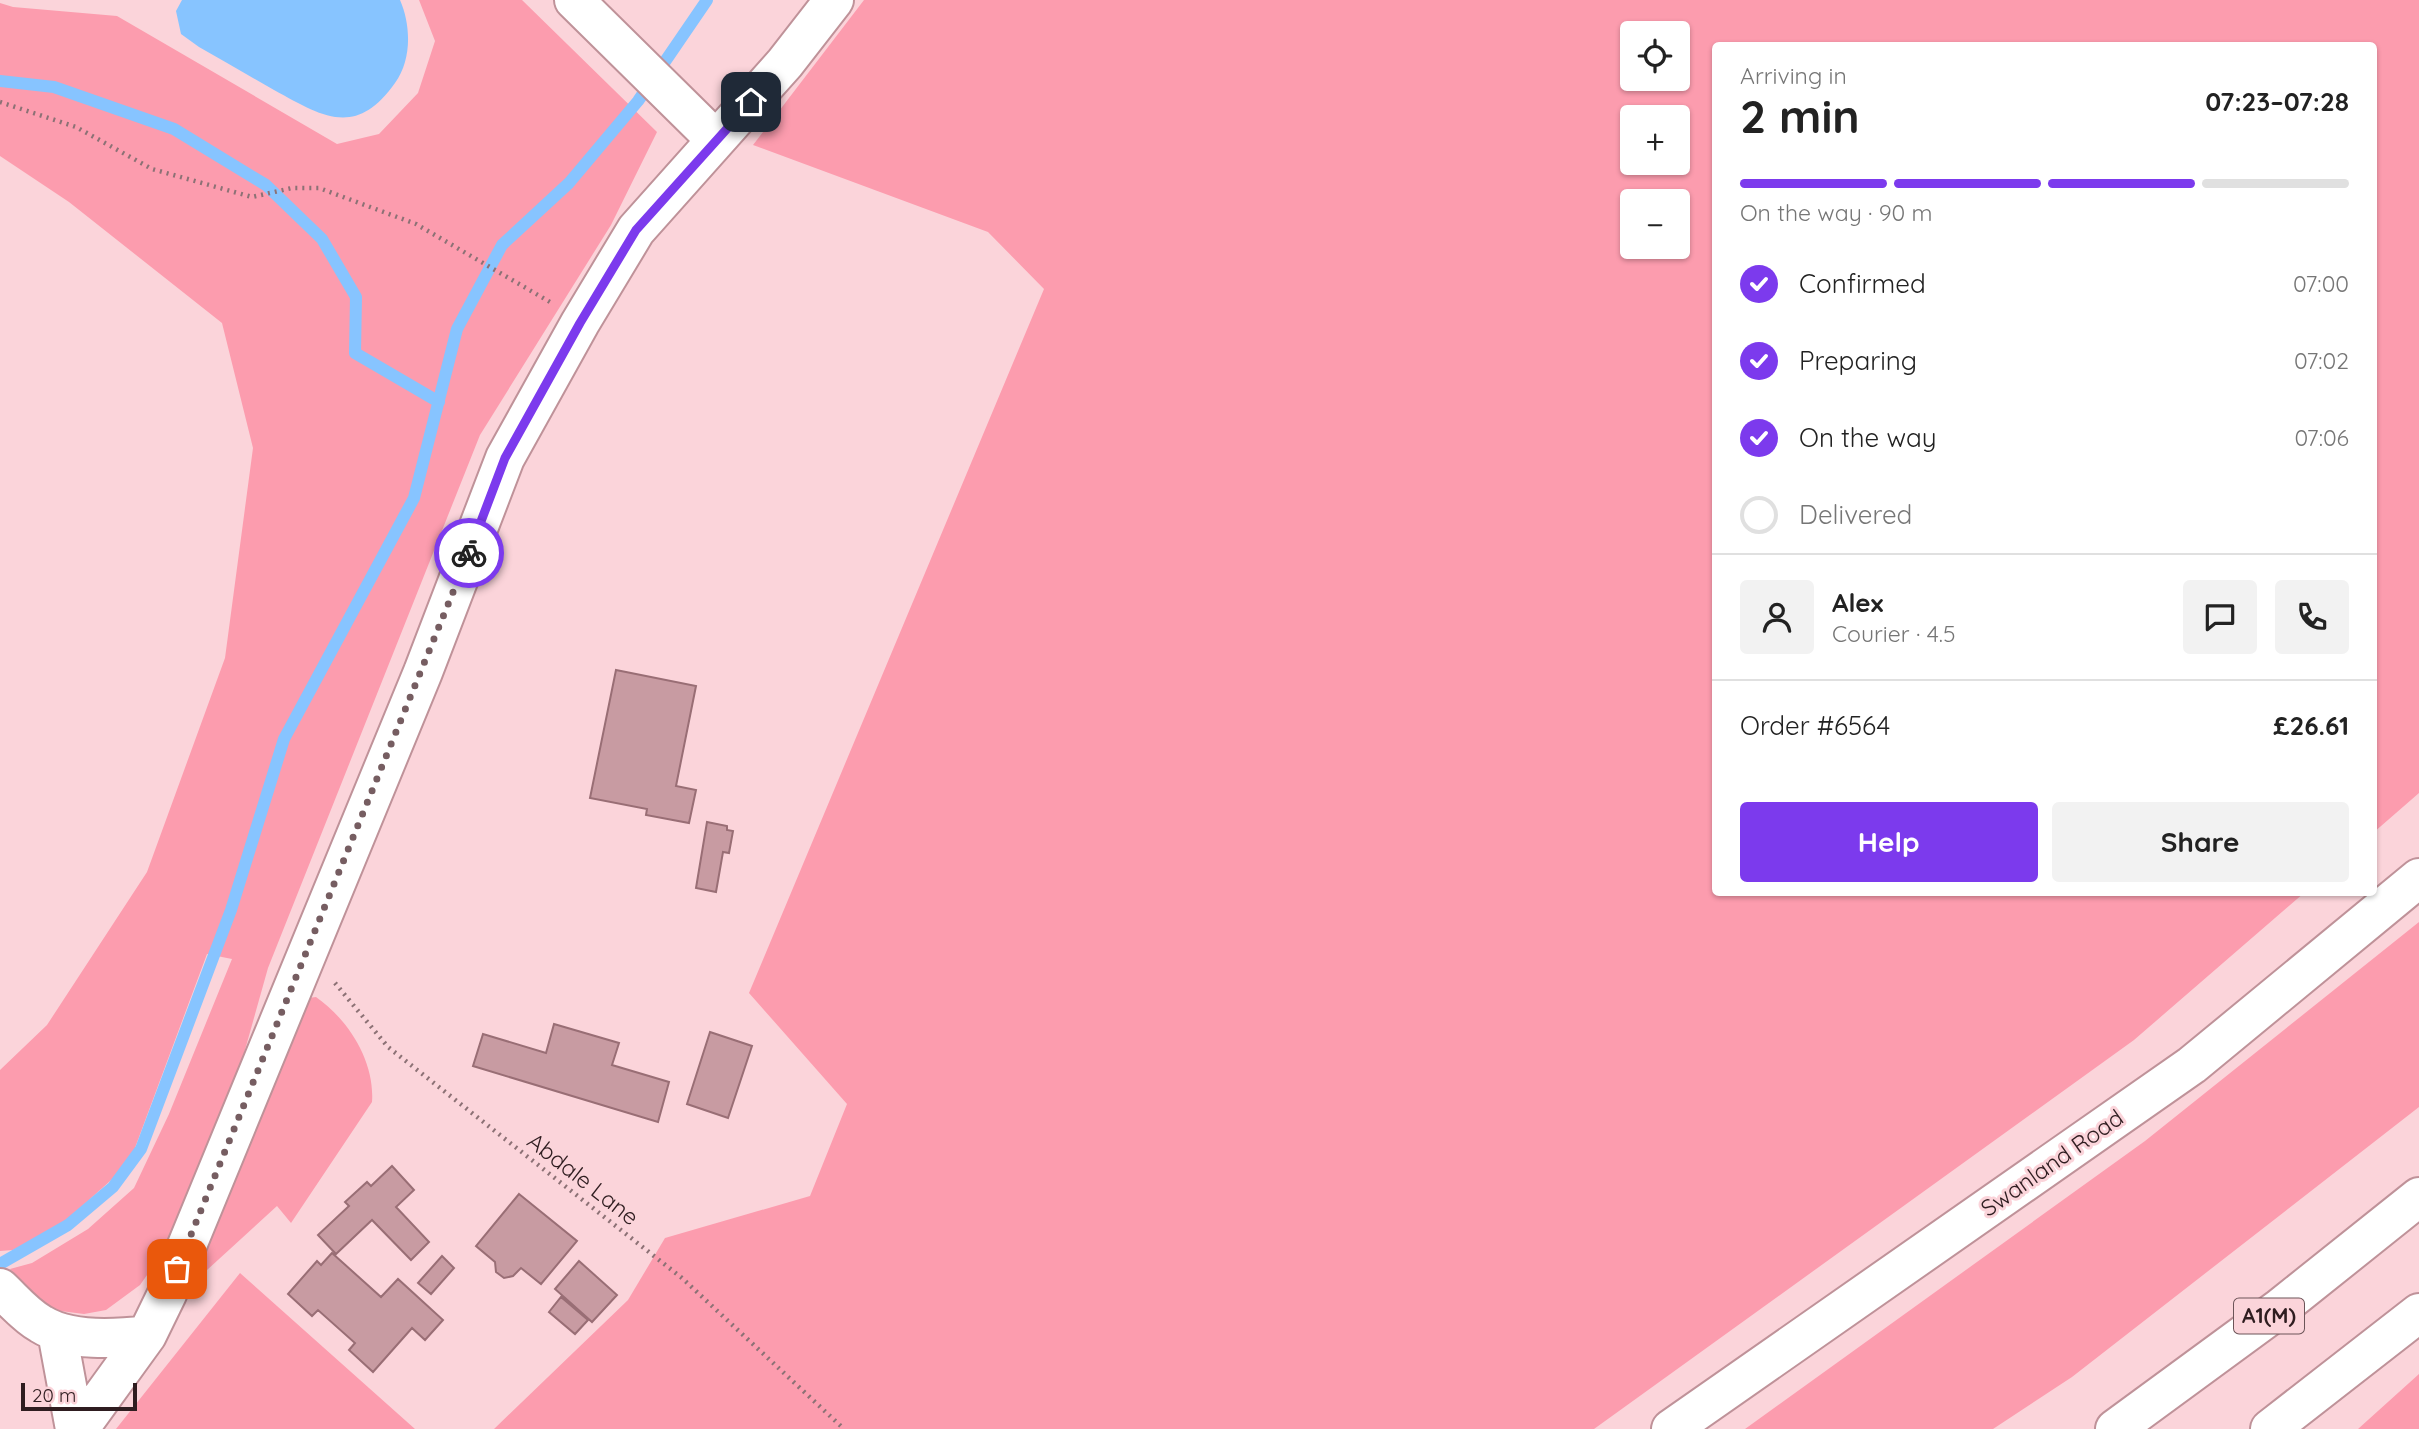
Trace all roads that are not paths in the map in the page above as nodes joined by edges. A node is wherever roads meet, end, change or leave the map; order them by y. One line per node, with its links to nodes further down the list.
1 (574, 0): 3 (main road)
2 (834, 0): 3 (main road)
3 (716, 140): 9 (main road)
4 (2419, 878): 11 (main road, Swanland Road)
5 (2419, 1197): 12 (main road, A1(M))
6 (0, 1288): 8 (main road)
7 (2419, 1313): 13 (main road)
8 (57, 1332): 9 (main road); 10 (main road)
9 (147, 1335): 10 (main road)
10 (77, 1429)
11 (1671, 1429)
12 (2115, 1429)
13 (2270, 1429)

